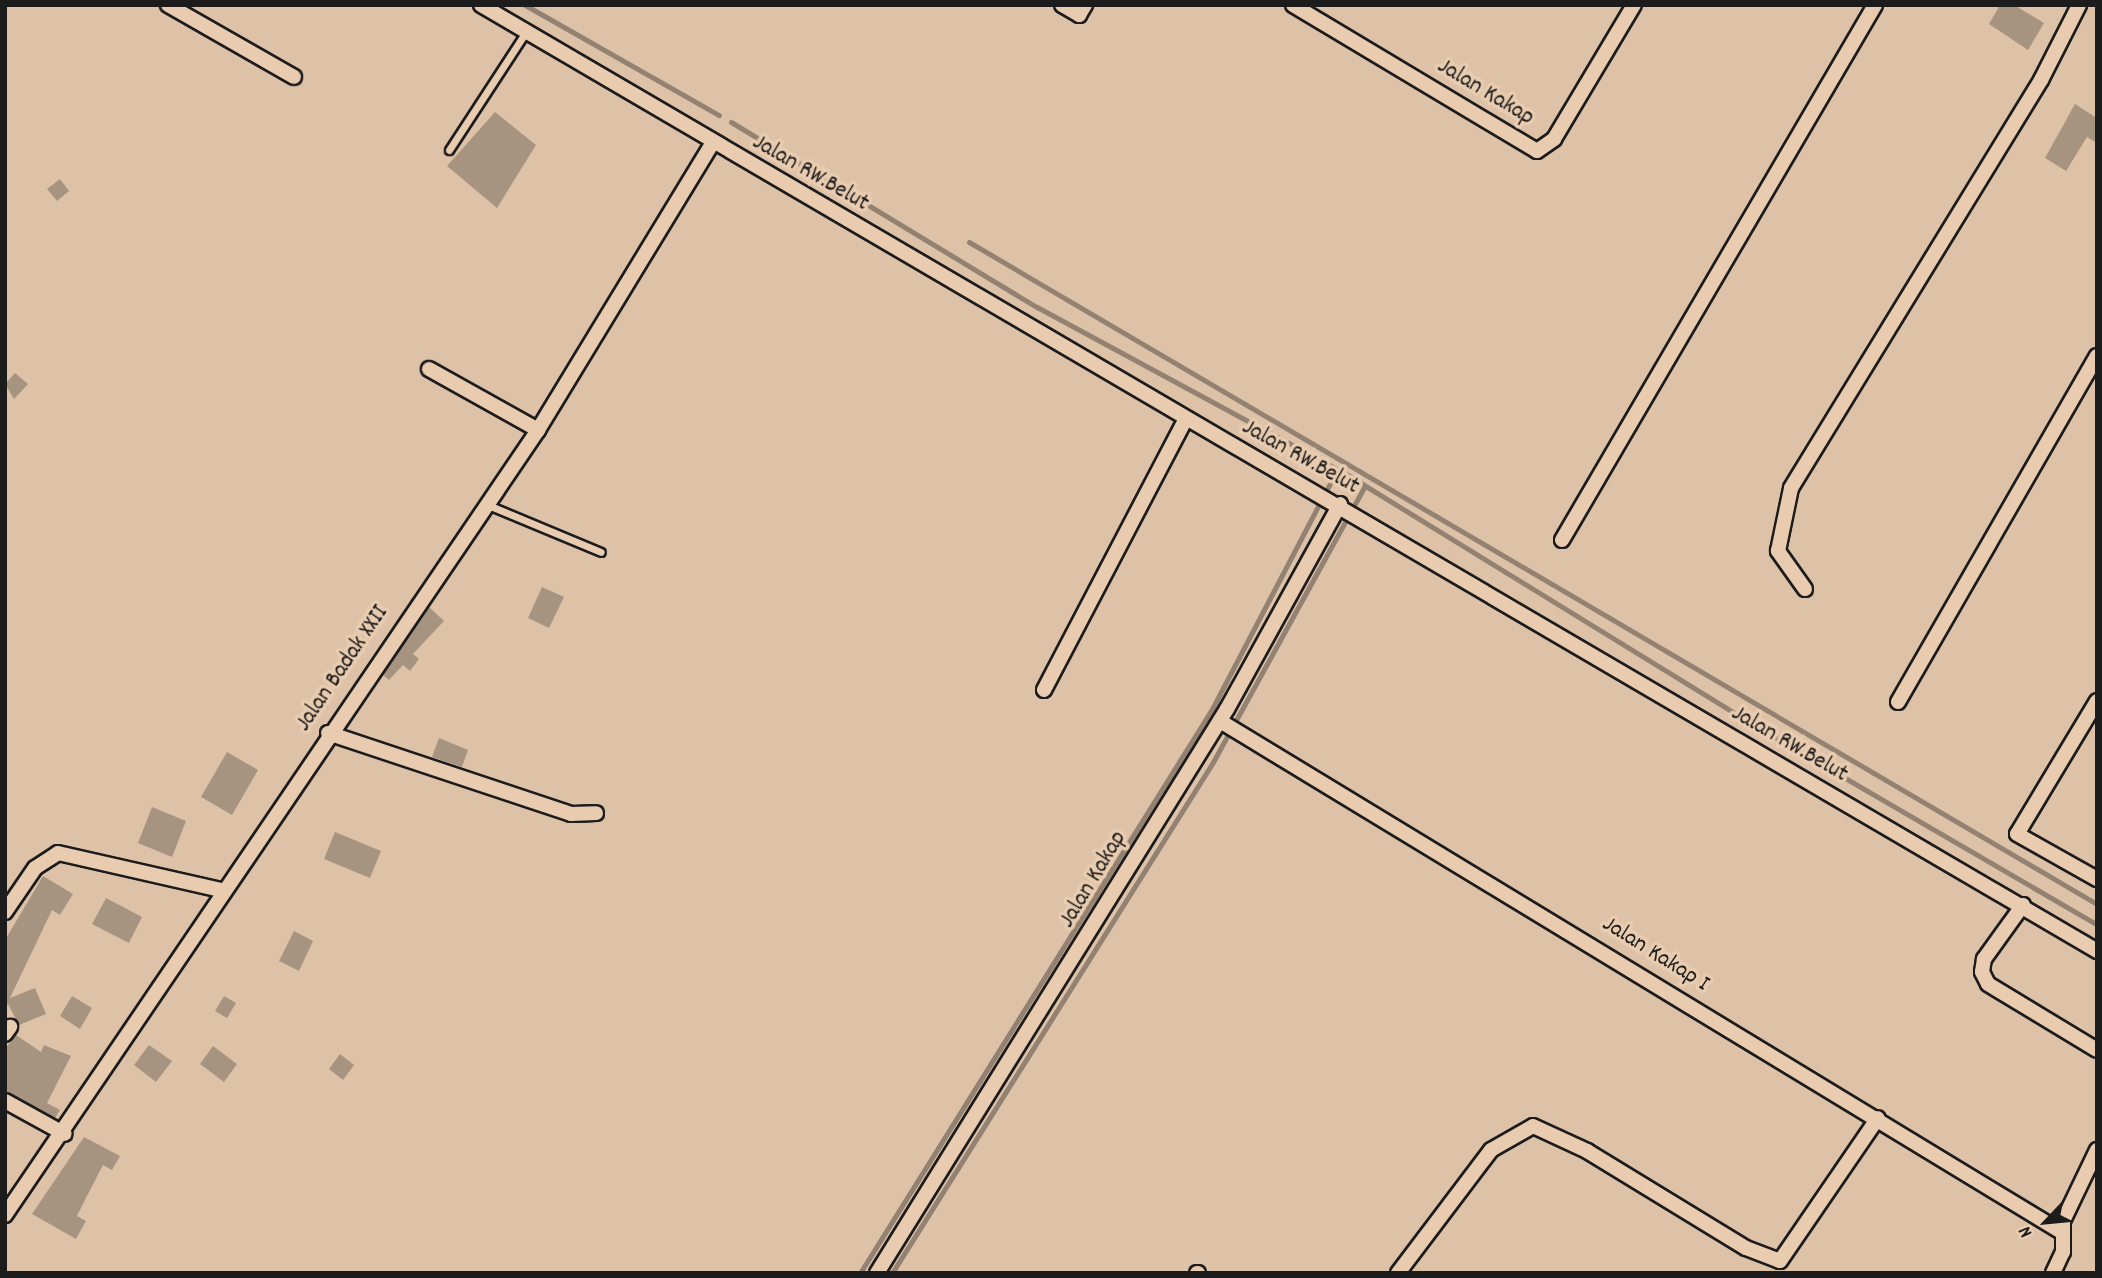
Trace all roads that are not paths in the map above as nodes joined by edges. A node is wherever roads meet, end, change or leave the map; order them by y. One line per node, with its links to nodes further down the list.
1 (168, 5): 10 (street)
2 (481, 5): 9 (street, Jalan RW.Belut)
3 (1062, 5): 4 (street)
4 (1085, 5)
5 (1293, 5): 6 (street, Jalan Kakap)
6 (1634, 5)
7 (1875, 5): 19 (street)
8 (2078, 5): 21 (street)
9 (526, 32): 11 (street, Jalan RW.Belut); 12 (lane)
10 (294, 77)
11 (712, 144): 15 (street, Jalan RW.Belut); 16 (street, Jalan Badak XXII)
12 (449, 150)
13 (2097, 356): 24 (street)
14 (429, 369): 16 (street)
15 (1185, 420): 17 (street, Jalan RW.Belut); 22 (street)
16 (538, 430): 18 (street, Jalan Badak XXII)
17 (1340, 504): 25 (street, Jalan Kakap); 30 (street, Jalan RW.Belut)
18 (487, 505): 20 (lane); 26 (street, Jalan Badak XXII)
19 (1562, 540)
20 (601, 552)
21 (1804, 589)
22 (1044, 690)
23 (2097, 701): 28 (street)
24 (1898, 702)
25 (1220, 721): 35 (street, Jalan Kakap I); 40 (street, Jalan Kakap)
26 (328, 733): 27 (street); 29 (street, Jalan Badak XXII)
27 (596, 813)
28 (2097, 879)
29 (225, 891): 31 (street); 36 (street, Jalan Badak XXII)
30 (2023, 905): 32 (street, Jalan RW.Belut); 33 (street)
31 (5, 912)
32 (2097, 951)
33 (2097, 1050)
34 (5, 1101): 36 (street)
35 (1878, 1118): 39 (street, Jalan Kakap I); 41 (street)
36 (65, 1134): 38 (street, Jalan Badak XXII)
37 (2097, 1150): 39 (street)
38 (5, 1214)
39 (2063, 1233): 42 (street)
40 (877, 1273)
41 (1398, 1273)
42 (2053, 1273)

